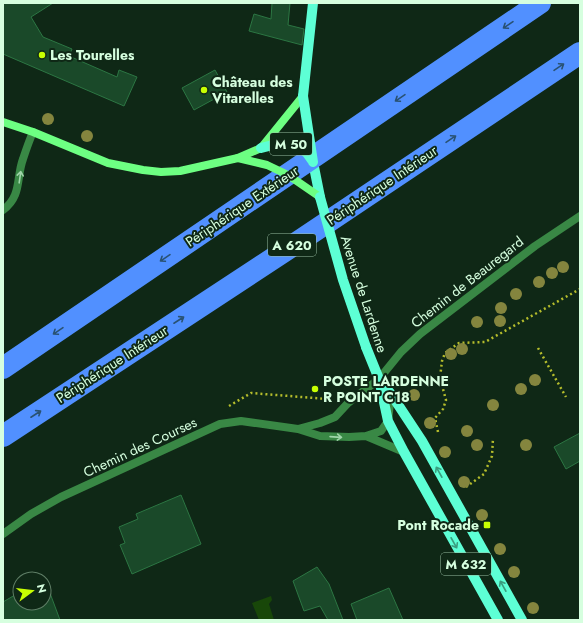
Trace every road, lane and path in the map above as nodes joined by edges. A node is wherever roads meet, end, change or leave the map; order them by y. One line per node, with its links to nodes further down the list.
1 (313, 3): 4 (main road, Avenue de Lardenne)
2 (540, 3): 15 (highway, Périphérique Extérieur, one-way to 15)
3 (580, 53): 22 (highway, Périphérique Intérieur / A 620, one-way to 3)
4 (303, 96): 7 (main road, M 50); 9 (main road, Avenue de Lardenne, bridge)
5 (3, 122): 6 (main road, M 50)
6 (33, 132): 8 (main road, M 50); 11 (street, one-way to 6)
7 (261, 148): 8 (main road, M 50); 9 (main road, M 50, bridge)
8 (238, 158): 10 (main road, M 50, bridge)
9 (313, 162): 10 (main road, Avenue de Lardenne)
10 (320, 197): 16 (main road, Avenue de Lardenne, bridge)
11 (3, 210)
12 (580, 216): 16 (street, Chemin de Beauregard)
13 (580, 289): 21 (path)
14 (538, 348): 18 (path)
15 (3, 368)
16 (379, 379): 17 (main road, Avenue de Lardenne); 19 (main road, Avenue de Lardenne / M 632); 20 (street, Chemin des Courses)
17 (391, 394): 19 (street); 26 (main road, Avenue de Lardenne / M 632, one-way to 17)
18 (566, 397)
19 (388, 421): 23 (street); 25 (main road, Avenue de Lardenne / M 632)
20 (298, 429): 23 (street, Chemin des Courses, one-way to 23); 27 (street, Chemin des Courses)
21 (438, 432)
22 (3, 436)
23 (366, 436): 25 (street, Chemin des Courses)
24 (493, 438): 26 (path)
25 (404, 452): 28 (main road, Avenue de Lardenne / M 632, one-way to 28)
26 (453, 497): 29 (main road, Avenue de Lardenne / M 632, one-way to 26)
27 (3, 534)
28 (498, 620)
29 (522, 620)

